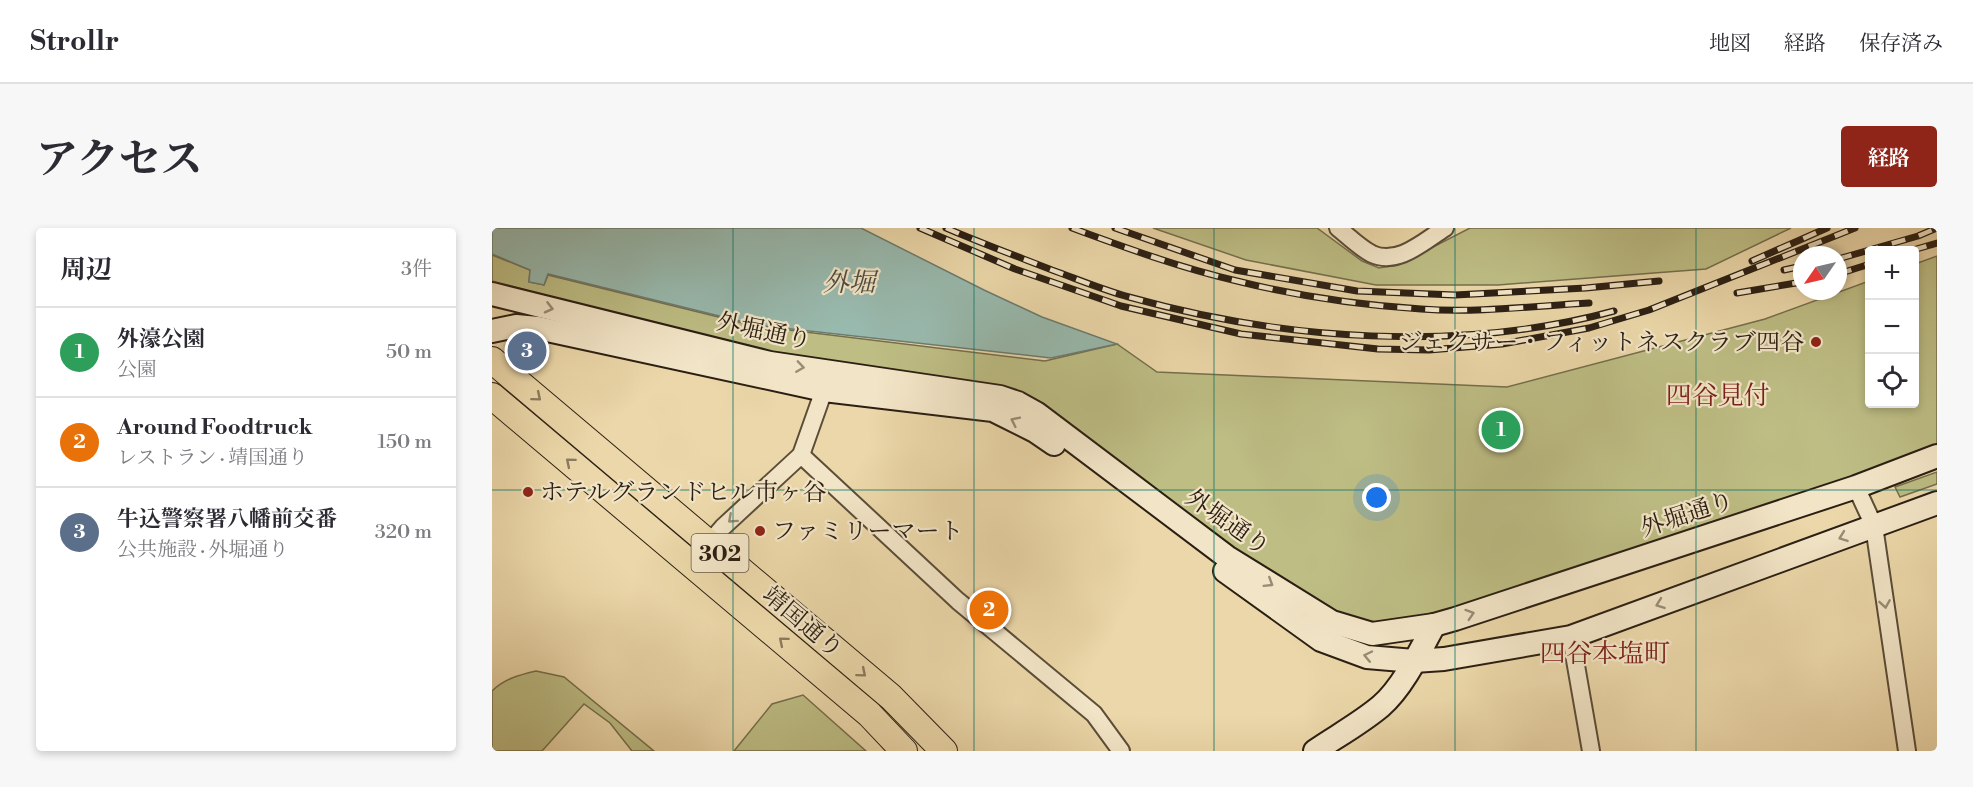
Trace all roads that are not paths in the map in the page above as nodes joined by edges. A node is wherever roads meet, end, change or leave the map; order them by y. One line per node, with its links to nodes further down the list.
1 (1338, 228): 2 (street)
2 (1445, 228)
3 (492, 294): 14 (main road, 外堀通り, one-way to 14)
4 (492, 331): 6 (main road, 外堀通り)
5 (492, 360): 13 (main road, 靖国通り / 302, one-way to 13)
6 (824, 390): 8 (street); 16 (main road, 外堀通り, one-way to 6)
7 (492, 396): 17 (main road, 靖国通り / 302, one-way to 7)
8 (801, 455): 13 (street, one-way to 13); 19 (street)
9 (1937, 456): 10 (main road, 外堀通り)
10 (1856, 487): 12 (street); 14 (main road, 外堀通り, one-way to 10)
11 (1937, 503): 12 (main road, 外堀通り)
12 (1874, 526): 15 (main road, 外堀通り, one-way to 15); 22 (street, one-way to 22)
13 (709, 543): 18 (main road, 靖国通り / 302, one-way to 18)
14 (1434, 625): 16 (main road)
15 (1571, 637): 16 (main road, 外堀通り); 21 (street)
16 (1414, 661): 20 (main road)
17 (904, 751)
18 (944, 751)
19 (1121, 751)
20 (1315, 751)
21 (1591, 751)
22 (1907, 751)

